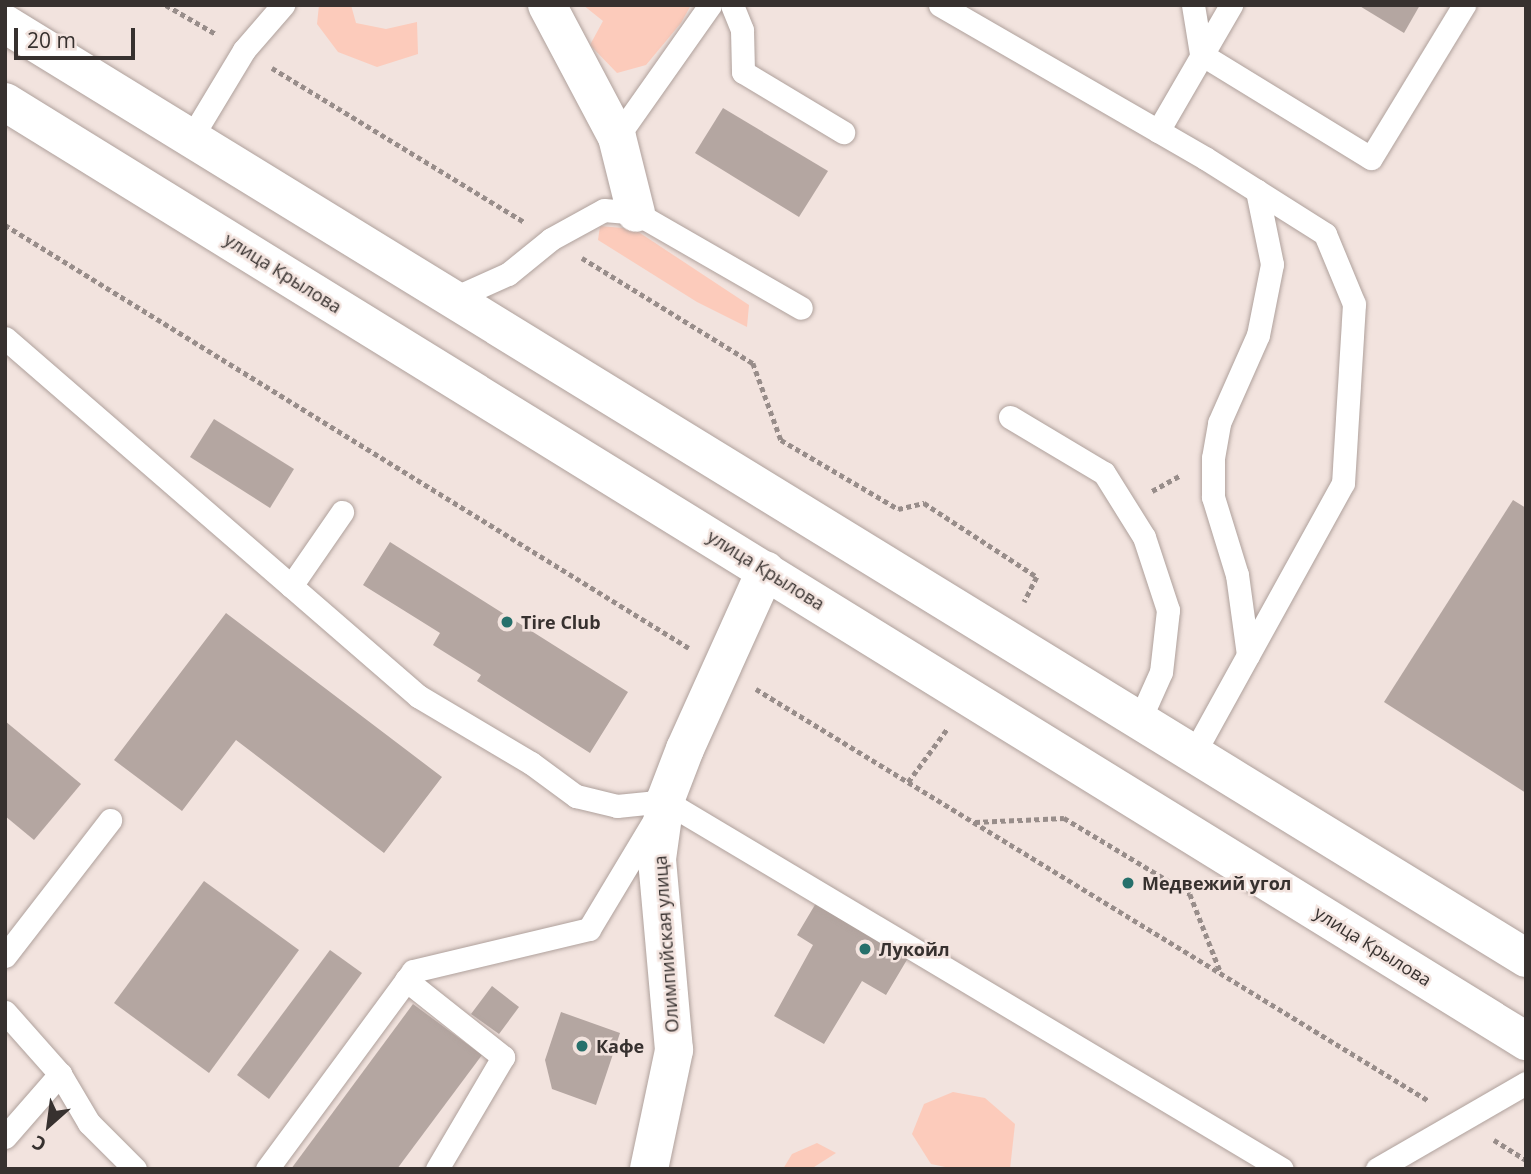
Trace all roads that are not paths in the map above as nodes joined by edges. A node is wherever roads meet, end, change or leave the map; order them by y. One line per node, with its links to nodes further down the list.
1 (283, 5): 15 (lane)
2 (547, 5): 14 (main road)
3 (710, 5): 14 (lane)
4 (732, 5): 13 (lane)
5 (940, 5): 12 (lane)
6 (1193, 5): 10 (lane)
7 (1231, 5): 10 (lane)
8 (1464, 5): 10 (lane)
9 (5, 24): 15 (main road)
10 (1201, 54): 12 (lane)
11 (5, 102): 23 (main road, улица Крылова)
12 (1158, 131): 16 (lane)
13 (843, 132)
14 (617, 137): 17 (main road)
15 (191, 138): 18 (main road)
16 (1257, 191): 25 (lane); 25 (lane)
17 (636, 213): 18 (lane); 19 (lane)
18 (452, 299): 26 (main road)
19 (801, 308)
20 (5, 338): 24 (lane)
21 (1010, 417): 26 (lane)
22 (342, 512): 24 (lane)
23 (766, 570): 28 (main road, Олимпийская улица); 34 (main road, улица Крылова)
24 (291, 586): 28 (lane)
25 (1248, 655): 27 (lane)
26 (1140, 719): 27 (main road)
27 (1194, 753): 31 (main road)
28 (665, 801): 32 (lane); 41 (main road, Олимпийская улица); 42 (lane)
29 (110, 820): 30 (lane)
30 (5, 956)
31 (1526, 958)
32 (406, 980): 39 (lane); 40 (lane)
33 (5, 1012): 35 (lane)
34 (1526, 1041)
35 (60, 1074): 37 (lane); 38 (lane)
36 (1526, 1083): 43 (lane)
37 (5, 1137)
38 (135, 1169)
39 (267, 1169)
40 (437, 1169)
41 (649, 1169)
42 (1282, 1169)
43 (1377, 1169)

